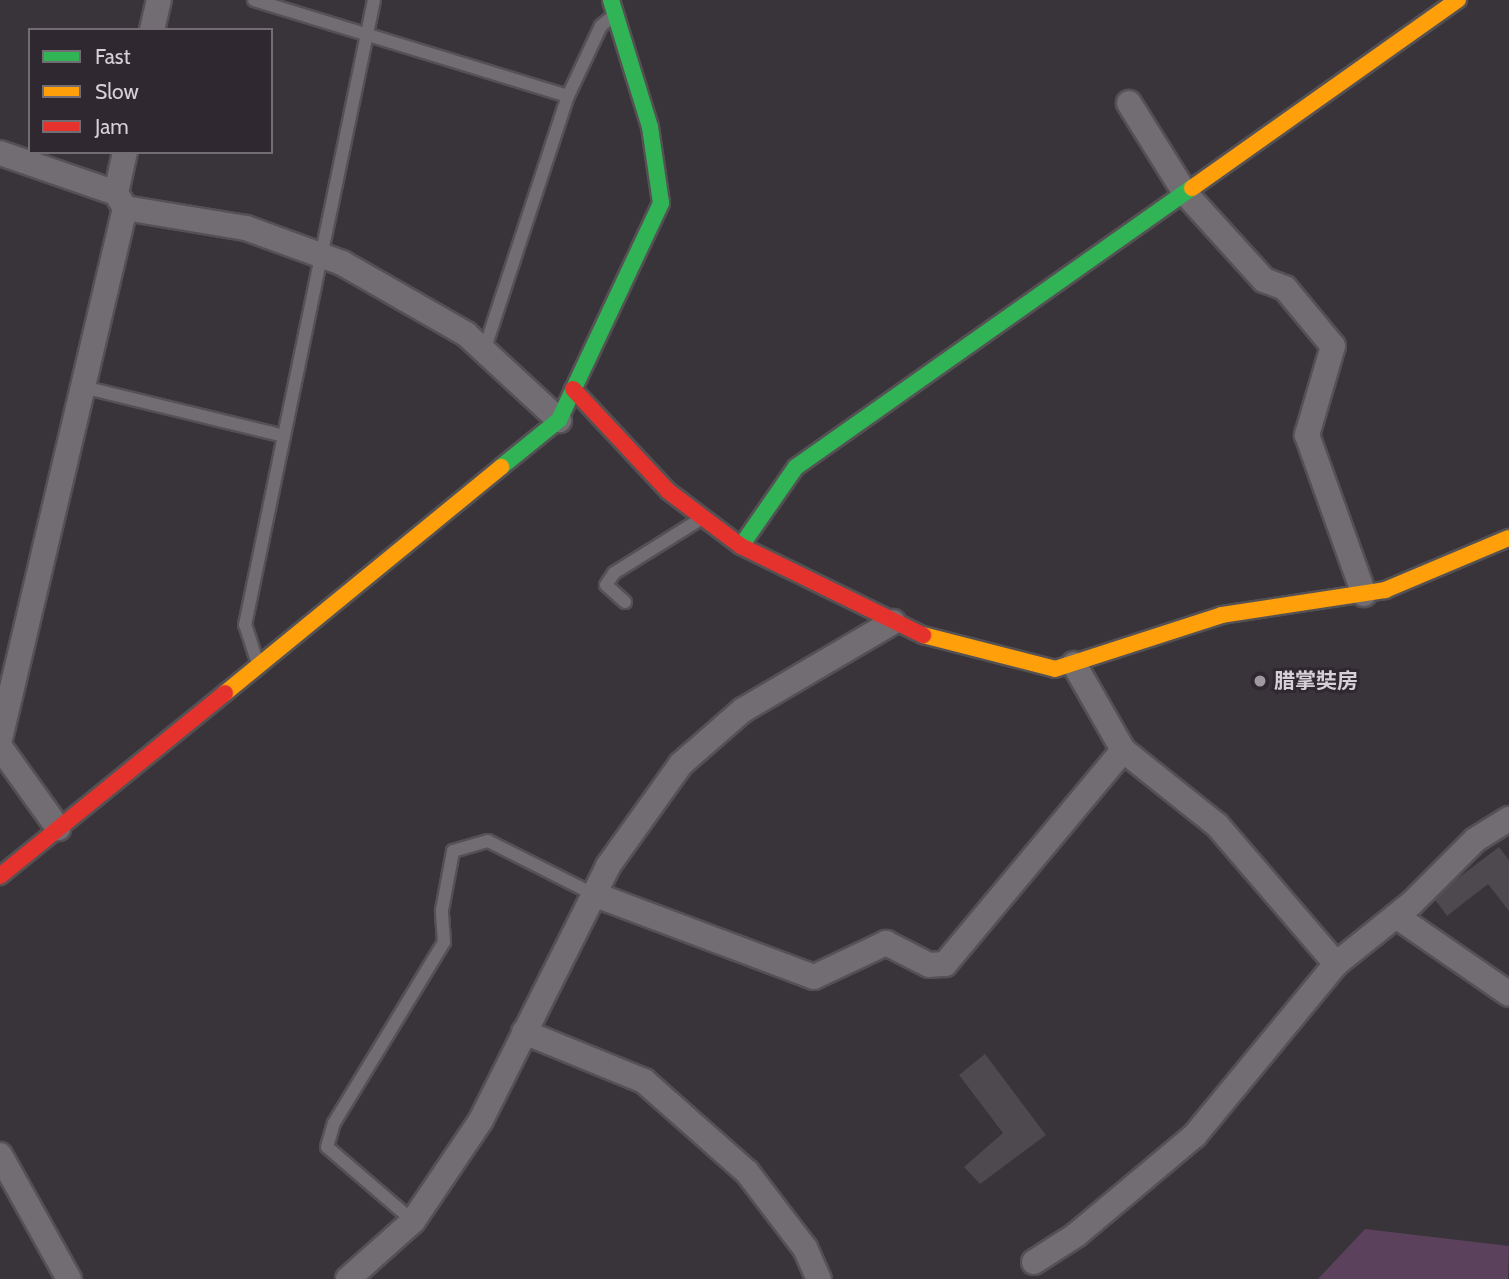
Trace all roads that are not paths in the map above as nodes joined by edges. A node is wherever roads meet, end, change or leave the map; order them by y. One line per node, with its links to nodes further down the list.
1 (159, 0): 6 (street)
2 (254, 0): 7 (lane)
3 (374, 0): 7 (lane)
4 (1458, 0): 12 (street)
5 (613, 7): 8 (lane); 17 (street)
6 (152, 28)
7 (369, 33): 8 (lane); 14 (lane)
8 (568, 96): 15 (lane)
9 (1129, 103): 12 (street)
10 (0, 153): 13 (street)
11 (125, 154): 13 (street)
12 (1185, 193): 22 (street); 23 (street)
13 (121, 200): 14 (street); 16 (street)
14 (320, 255): 15 (street); 19 (lane)
15 (484, 351): 18 (street)
16 (83, 387): 19 (lane); 28 (street)
17 (573, 389): 18 (street); 20 (street)
18 (559, 420): 26 (street)
19 (284, 436): 26 (lane)
20 (703, 517): 22 (street); 24 (lane)
21 (1509, 538): 23 (street)
22 (741, 546): 25 (street)
23 (1364, 594): 27 (street)
24 (625, 602)
25 (893, 622): 27 (street); 34 (street)
26 (258, 664): 32 (street)
27 (1074, 664): 30 (street)
28 (0, 739)
29 (0, 747): 32 (street)
30 (1123, 750): 34 (street); 36 (street)
31 (1509, 819): 35 (street)
32 (58, 828): 33 (street)
33 (0, 876)
34 (593, 894): 38 (street); 40 (lane)
35 (1396, 916): 36 (street); 37 (street)
36 (1336, 964): 41 (street)
37 (1509, 994)
38 (524, 1032): 40 (street); 44 (street)
39 (0, 1155): 42 (street)
40 (413, 1221): 43 (street)
41 (1034, 1262)
42 (69, 1279)
43 (348, 1279)
44 (819, 1279)

